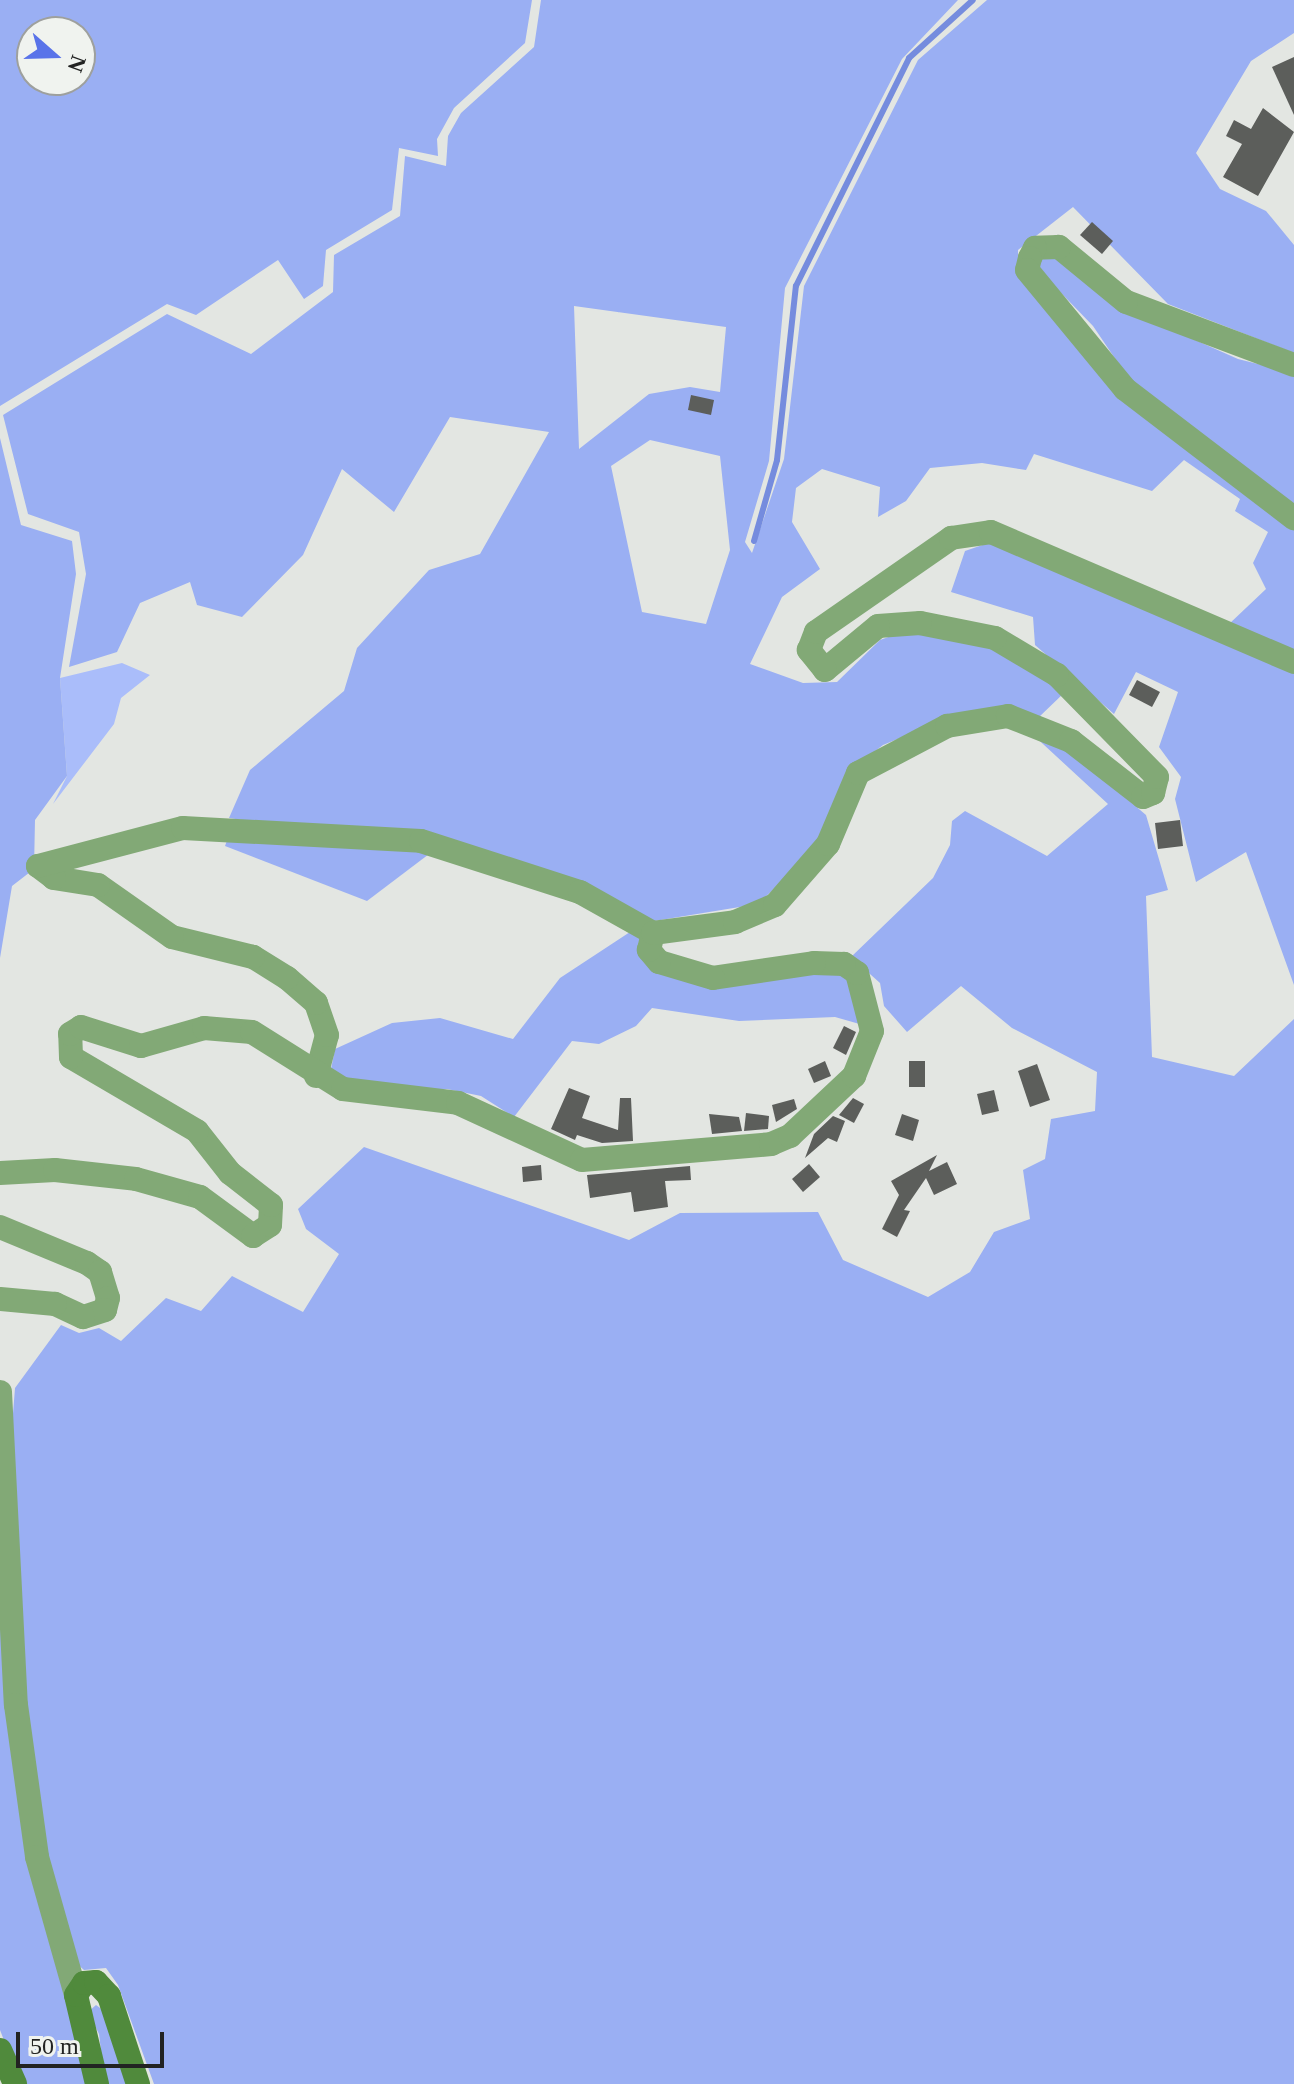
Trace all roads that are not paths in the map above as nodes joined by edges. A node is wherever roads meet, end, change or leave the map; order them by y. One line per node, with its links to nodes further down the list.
1 (1294, 365): 2 (street)
2 (1294, 518)
3 (1294, 662): 4 (street)
4 (653, 933): 5 (street); 5 (street)
5 (316, 1076): 6 (street)
6 (0, 1173)
7 (0, 1227): 8 (street)
8 (0, 1299)
9 (0, 1392): 10 (street)
10 (76, 1995): 13 (main road); 14 (main road)
11 (0, 2050): 12 (main road)
12 (15, 2084)
13 (97, 2084)
14 (138, 2084)

